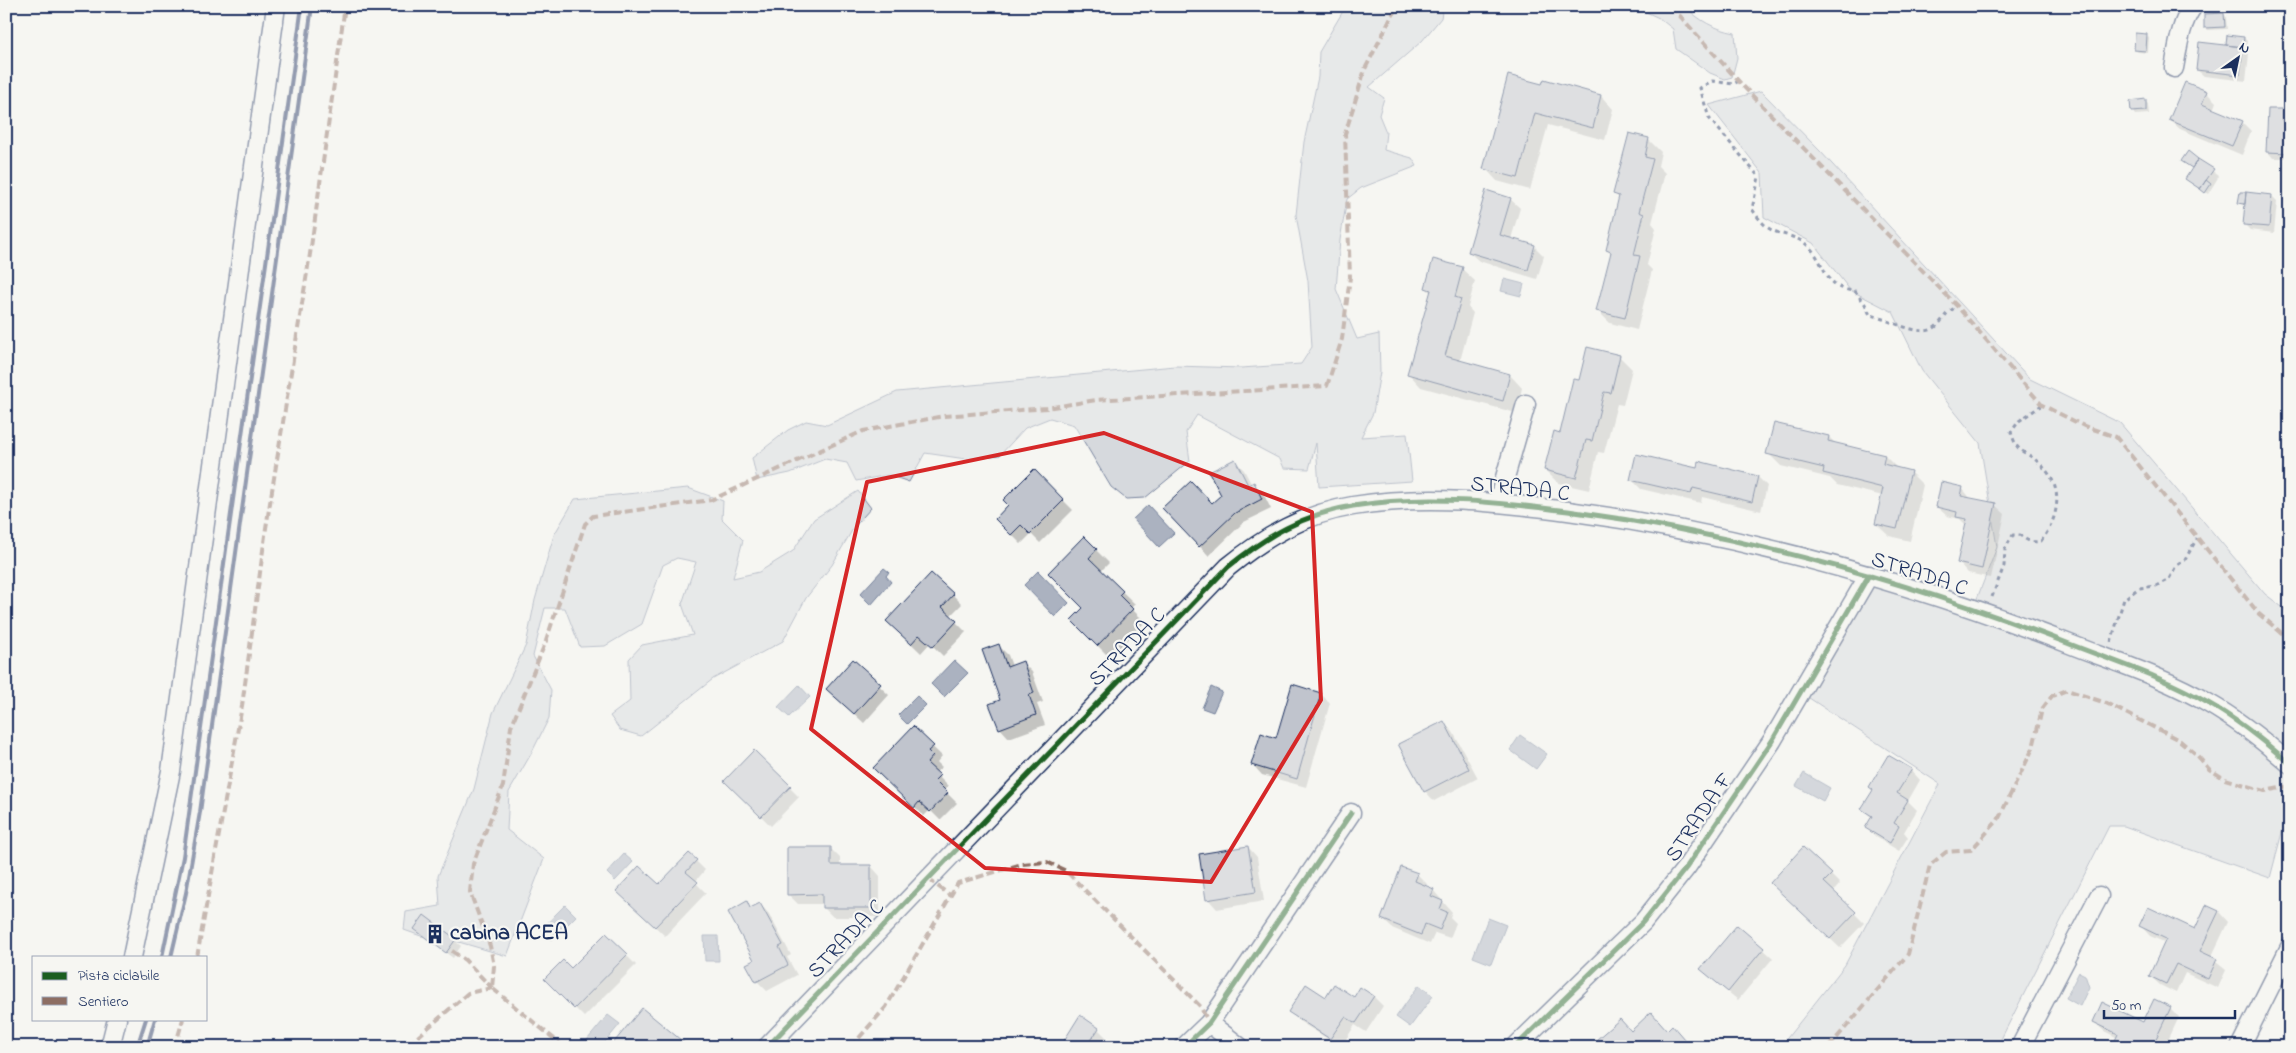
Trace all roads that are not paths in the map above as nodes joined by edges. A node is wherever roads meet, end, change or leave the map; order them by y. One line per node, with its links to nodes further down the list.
1 (276, 6): 11 (street)
2 (2192, 6): 3 (street)
3 (2174, 68)
4 (1526, 404): 5 (street)
5 (1498, 502): 6 (street, STRADA C); 15 (street, STRADA C)
6 (1869, 575): 7 (street, STRADA C); 18 (street, STRADA F)
7 (2290, 764)
8 (1351, 813): 13 (street)
9 (2100, 896): 19 (street)
10 (2290, 947): 20 (street)
11 (132, 956)
12 (117, 1020): 14 (street)
13 (1209, 1023): 16 (street); 17 (street)
14 (110, 1047)
15 (767, 1047)
16 (1184, 1047)
17 (1240, 1047)
18 (1516, 1047)
19 (2020, 1047)
20 (2240, 1047)

